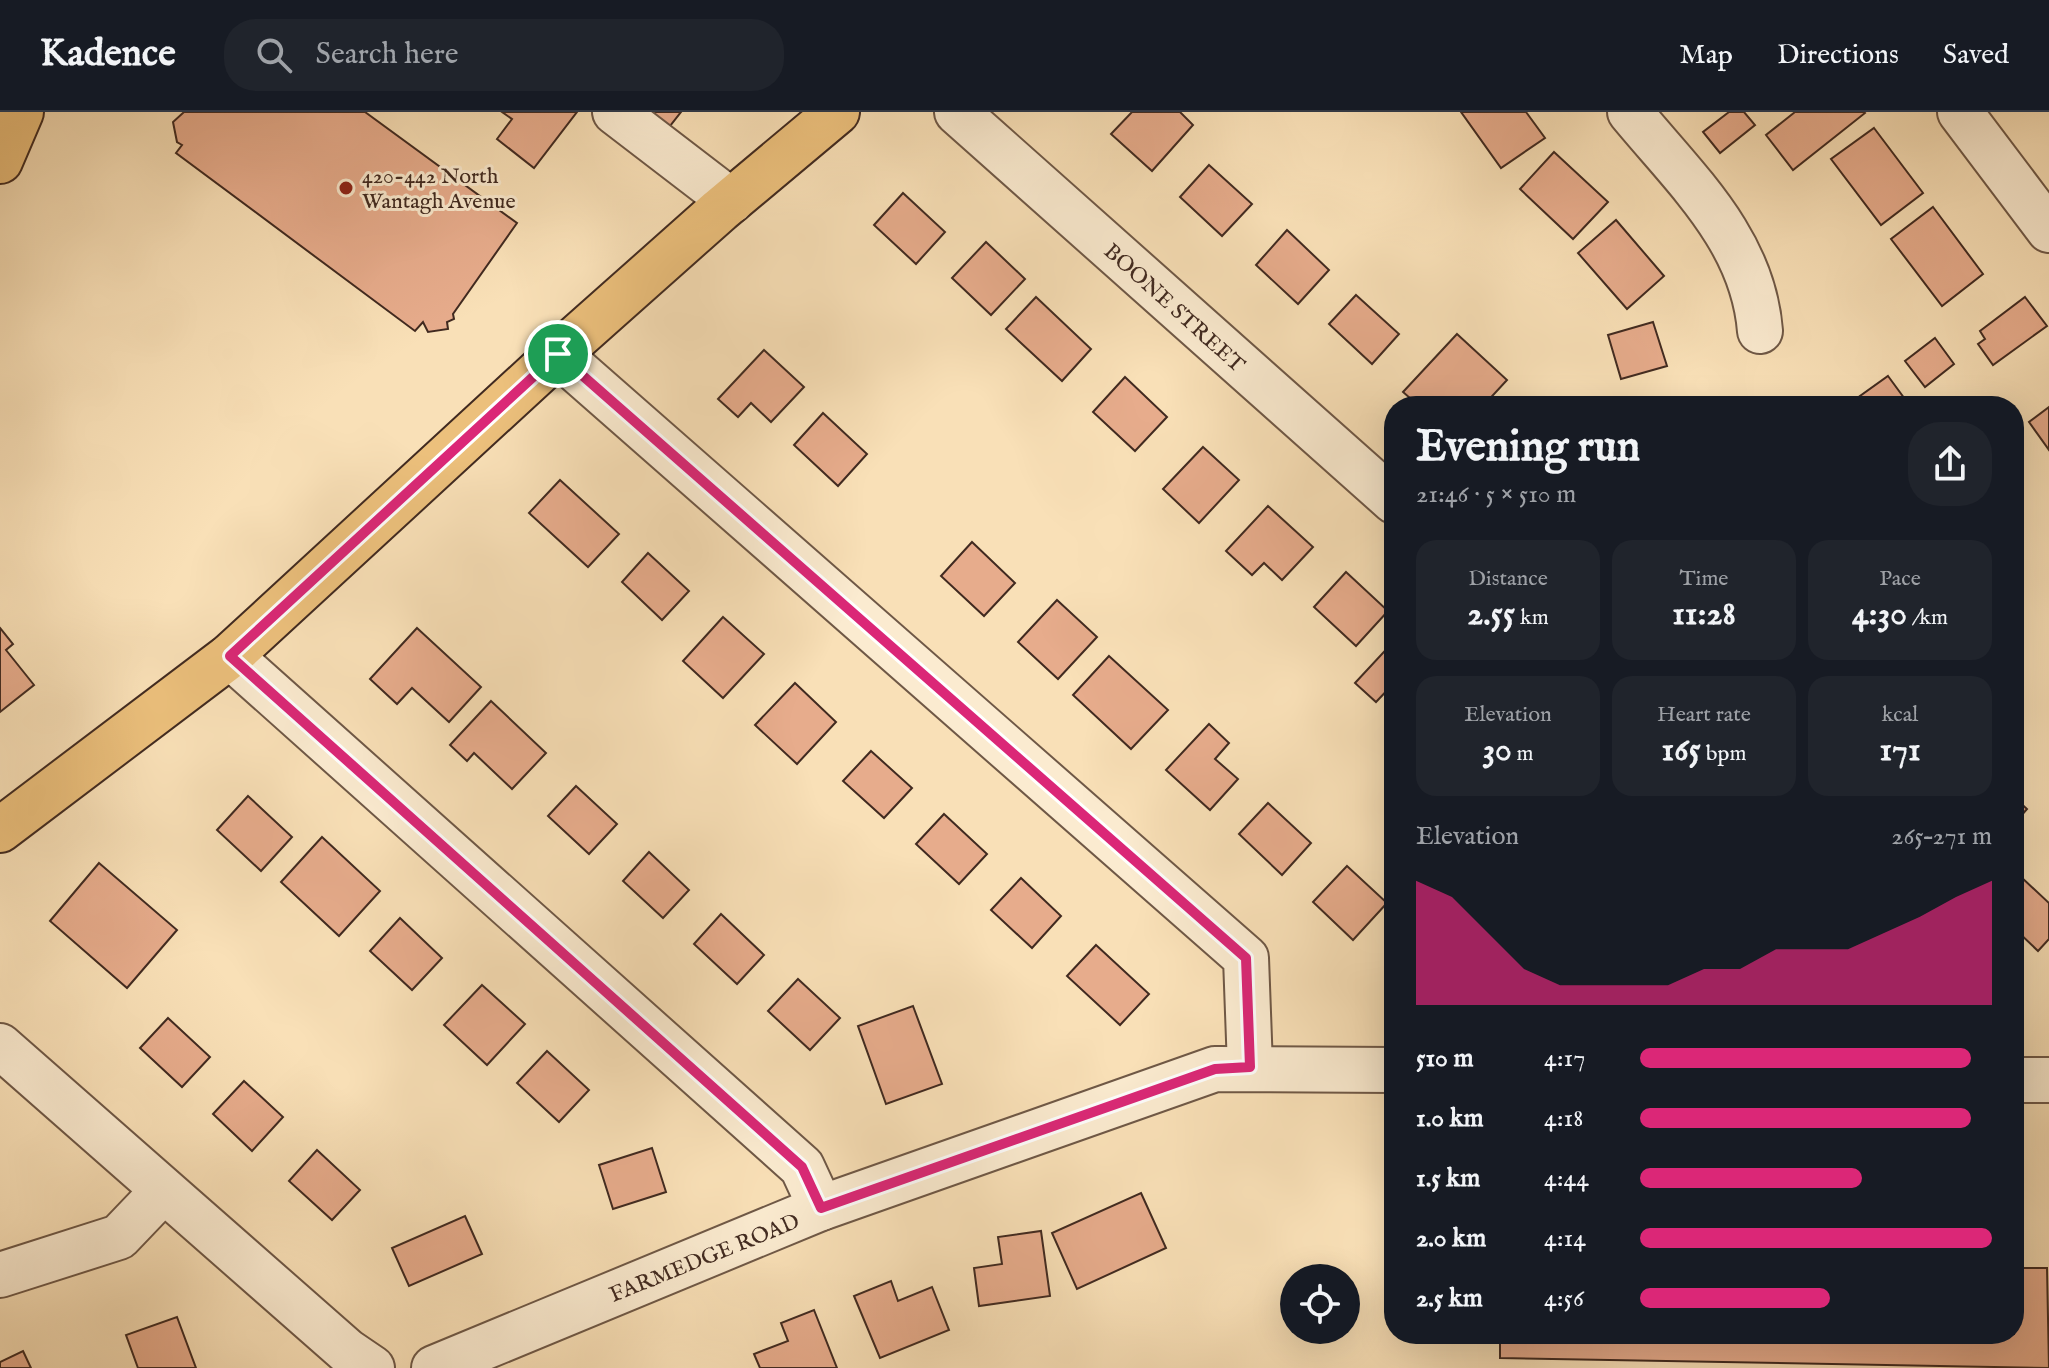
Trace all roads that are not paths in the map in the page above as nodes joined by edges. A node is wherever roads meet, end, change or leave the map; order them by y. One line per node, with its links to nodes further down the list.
1 (615, 112): 6 (street)
2 (837, 112): 6 (main road)
3 (957, 112): 10 (street, BOONE STREET)
4 (1630, 112): 8 (street)
5 (1960, 112): 7 (street)
6 (731, 201): 9 (main road)
7 (2049, 230)
8 (1760, 331)
9 (558, 354): 11 (main road); 14 (street)
10 (1384, 492)
11 (230, 656): 12 (main road); 19 (street)
12 (0, 830)
13 (0, 1046): 18 (street)
14 (1250, 1067): 15 (street, FARMEDGE ROAD); 19 (street, FARMEDGE ROAD)
15 (1384, 1070)
16 (2024, 1080): 17 (street)
17 (2049, 1080)
18 (163, 1191): 20 (street); 21 (street)
19 (821, 1208): 22 (street, FARMEDGE ROAD)
20 (0, 1275)
21 (372, 1368)
22 (434, 1368)

